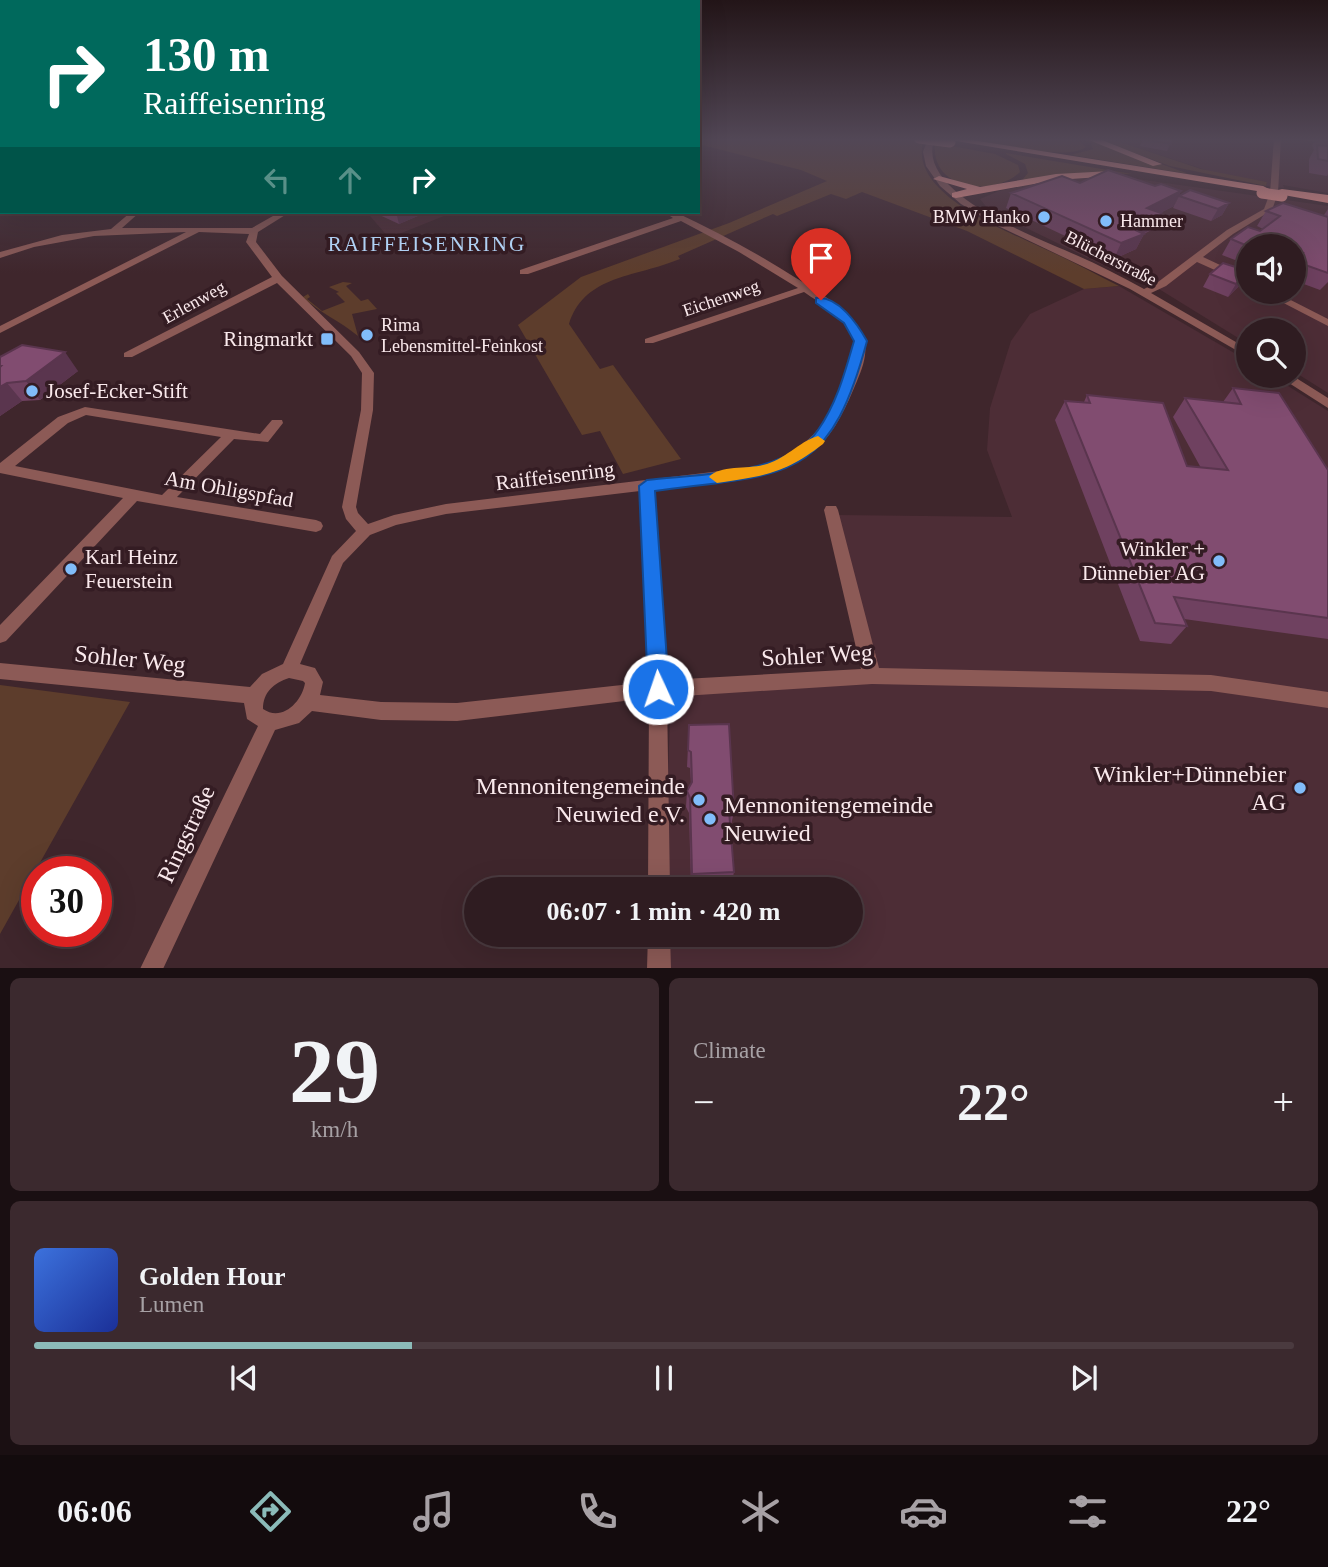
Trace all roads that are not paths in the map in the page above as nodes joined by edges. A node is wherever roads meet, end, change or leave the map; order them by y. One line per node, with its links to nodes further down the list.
1 (943, 183): 10 (street, Blücherstraße)
2 (950, 183): 8 (highway)
3 (1003, 183): 8 (highway)
4 (1023, 183): 8 (highway)
5 (1208, 183): 9 (highway)
6 (1229, 183): 9 (highway)
7 (1276, 183): 12 (street)
8 (981, 190): 10 (highway); 13 (highway)
9 (1263, 191): 11 (highway, bridge)
10 (956, 195): 13 (street, Blücherstraße)
11 (1328, 201)
12 (1268, 210): 17 (street); 23 (street)
13 (980, 211): 28 (street, Blücherstraße)
14 (134, 214): 19 (street)
15 (283, 214): 21 (street)
16 (672, 214): 18 (street, Raiffeisenring)
17 (1280, 214)
18 (682, 218): 24 (street); 27 (street, Raiffeisenring)
19 (115, 229): 20 (street); 22 (street)
20 (198, 230): 21 (street); 31 (street)
21 (254, 231): 26 (street)
22 (0, 255)
23 (1197, 258): 25 (street); 28 (street)
24 (524, 272)
25 (1236, 276)
26 (278, 278): 34 (street, Erlenweg); 45 (street)
27 (804, 289): 32 (street, Eichenweg); 40 (street, Raiffeisenring)
28 (1143, 293): 33 (street, Blücherstraße)
29 (1291, 304): 30 (street)
30 (1328, 323)
31 (0, 330)
32 (649, 341)
33 (1236, 347)
34 (128, 355)
35 (1303, 388): 36 (street)
36 (1328, 404)
37 (277, 423): 38 (street)
38 (231, 434): 39 (street); 42 (street)
39 (1, 468): 41 (street, Am Ohligspfad)
40 (647, 486): 45 (street, Raiffeisenring); 50 (street)
41 (134, 495): 42 (street, Am Ohligspfad); 46 (street, Am Ohligspfad)
42 (166, 499): 44 (street, Am Ohligspfad)
43 (831, 510): 49 (street)
44 (316, 526)
45 (358, 536): 47 (street)
46 (0, 636)
47 (289, 670): 51 (street); 53 (street)
48 (0, 671): 51 (street, Sohler Weg)
49 (872, 676): 50 (street, Sohler Weg); 52 (street, Sohler Weg)
50 (658, 689): 53 (street, Sohler Weg); 55 (street)
51 (254, 696): 54 (street)
52 (1328, 700)
53 (309, 702): 54 (street)
54 (269, 722): 57 (street, Ringstraße)
55 (659, 877)
56 (659, 947): 58 (street)
57 (151, 968)
58 (659, 968)

